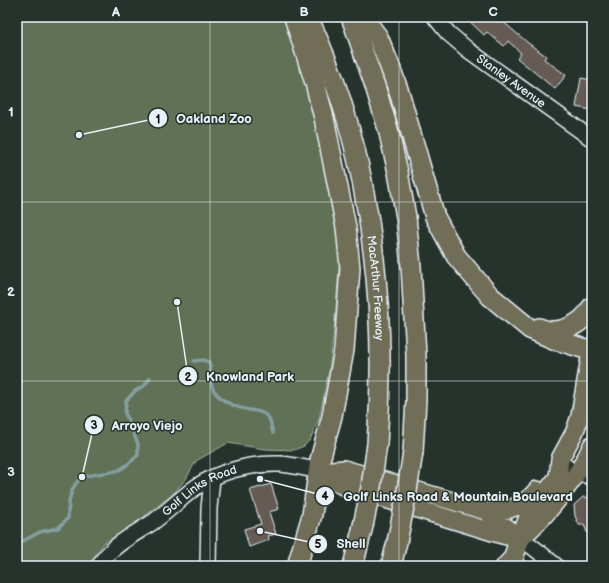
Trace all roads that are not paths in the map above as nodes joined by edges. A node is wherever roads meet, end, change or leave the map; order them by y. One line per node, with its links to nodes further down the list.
1 (294, 17): 12 (highway)
2 (308, 17): 20 (highway, MacArthur Freeway, bridge)
3 (351, 17): 21 (highway, bridge)
4 (363, 17): 8 (highway)
5 (435, 17): 6 (street, Stanley Avenue)
6 (592, 139)
7 (592, 307): 8 (highway)
8 (518, 319): 9 (highway)
9 (592, 349): 11 (main road)
10 (592, 445): 13 (main road)
11 (560, 459): 13 (street); 15 (main road); 16 (main road)
12 (319, 471): 14 (street, Golf Links Road); 15 (main road, Golf Links Road); 16 (main road, Golf Links Road); 19 (highway)
13 (585, 477): 16 (main road)
14 (212, 479): 17 (street, Golf Links Road); 18 (street)
15 (486, 511): 16 (main road, Golf Links Road)
16 (520, 538): 22 (highway); 23 (street, Golf Links Road)
17 (99, 566)
18 (208, 566)
19 (297, 566)
20 (353, 566)
21 (391, 566)
22 (506, 566)
23 (556, 566)

